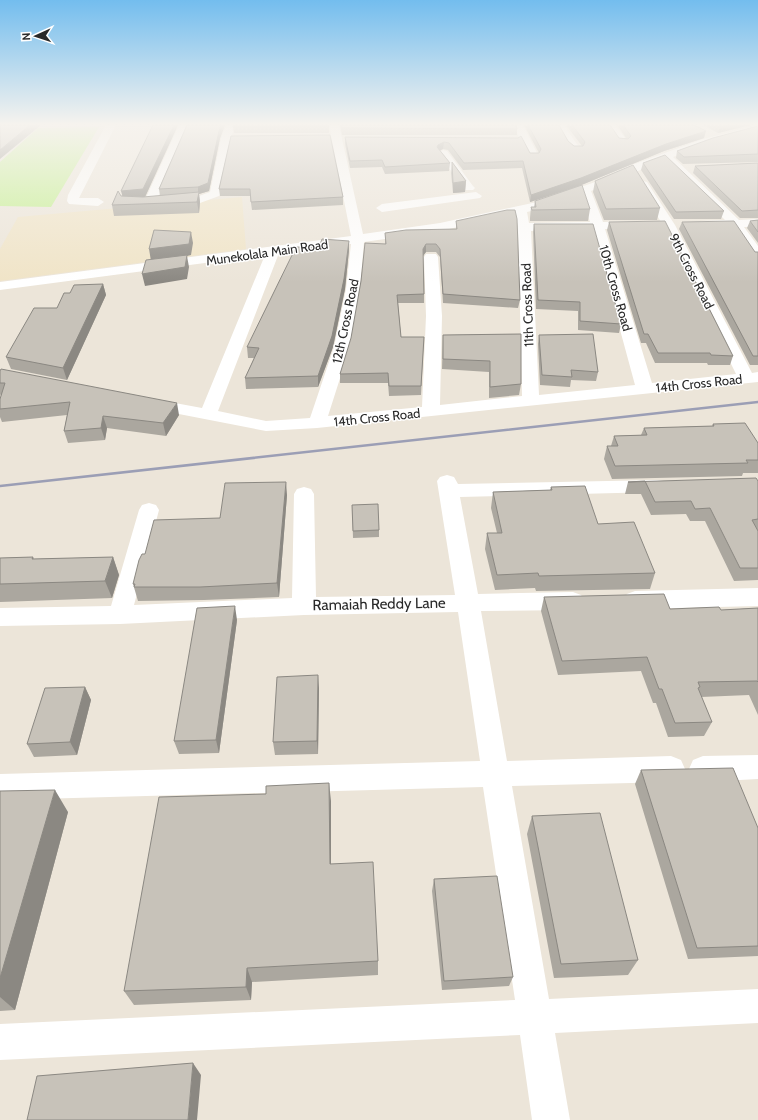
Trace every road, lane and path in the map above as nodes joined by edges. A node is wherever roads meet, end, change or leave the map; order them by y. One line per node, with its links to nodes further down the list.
1 (83, 177): 11 (street)
2 (161, 177): 13 (street)
3 (219, 177): 13 (street)
4 (345, 177): 22 (street, 12th Cross Road)
5 (462, 177): 10 (street)
6 (612, 177): 9 (street, Munekolala Main Road)
7 (639, 177): 19 (street, 9th Cross Road)
8 (689, 177): 17 (street)
9 (585, 189): 15 (street, Munekolala Main Road); 20 (street, 10th Cross Road)
10 (476, 196): 14 (street); 16 (street)
11 (98, 202)
12 (135, 202): 13 (street)
13 (150, 202)
14 (382, 208)
15 (521, 209): 16 (street, Munekolala Main Road); 21 (street, 11th Cross Road)
16 (497, 214): 22 (street, Munekolala Main Road)
17 (735, 223): 18 (street); 19 (street); 24 (street)
18 (758, 223)
19 (669, 225): 20 (street); 27 (street, 9th Cross Road)
20 (598, 226): 21 (street); 28 (street, 10th Cross Road)
21 (524, 227): 30 (street, 11th Cross Road)
22 (358, 240): 23 (street, Munekolala Main Road); 33 (street, 12th Cross Road)
23 (273, 251): 26 (street, Munekolala Main Road); 32 (street)
24 (758, 256)
25 (431, 257): 31 (street)
26 (0, 286)
27 (752, 377): 28 (street, 14th Cross Road)
28 (645, 388): 30 (street, 14th Cross Road)
29 (131, 399): 32 (street, 14th Cross Road)
30 (531, 401): 31 (street, 14th Cross Road)
31 (431, 411): 33 (street, 14th Cross Road)
32 (208, 414): 33 (street, 14th Cross Road)
33 (317, 423)
34 (679, 485): 40 (street)
35 (304, 494): 41 (street)
36 (149, 510): 42 (street)
37 (758, 597): 39 (street)
38 (594, 600): 40 (street, Ramaiah Reddy Lane)
39 (617, 600)
40 (468, 602): 41 (street, Ramaiah Reddy Lane); 45 (street)
41 (304, 606): 42 (street, Ramaiah Reddy Lane)
42 (120, 615): 43 (street, Ramaiah Reddy Lane)
43 (0, 617)
44 (758, 767): 45 (street)
45 (496, 774): 46 (street); 48 (street)
46 (0, 788)
47 (758, 1006): 48 (street)
48 (535, 1016): 49 (street); 50 (street)
49 (0, 1042)
50 (551, 1120)

